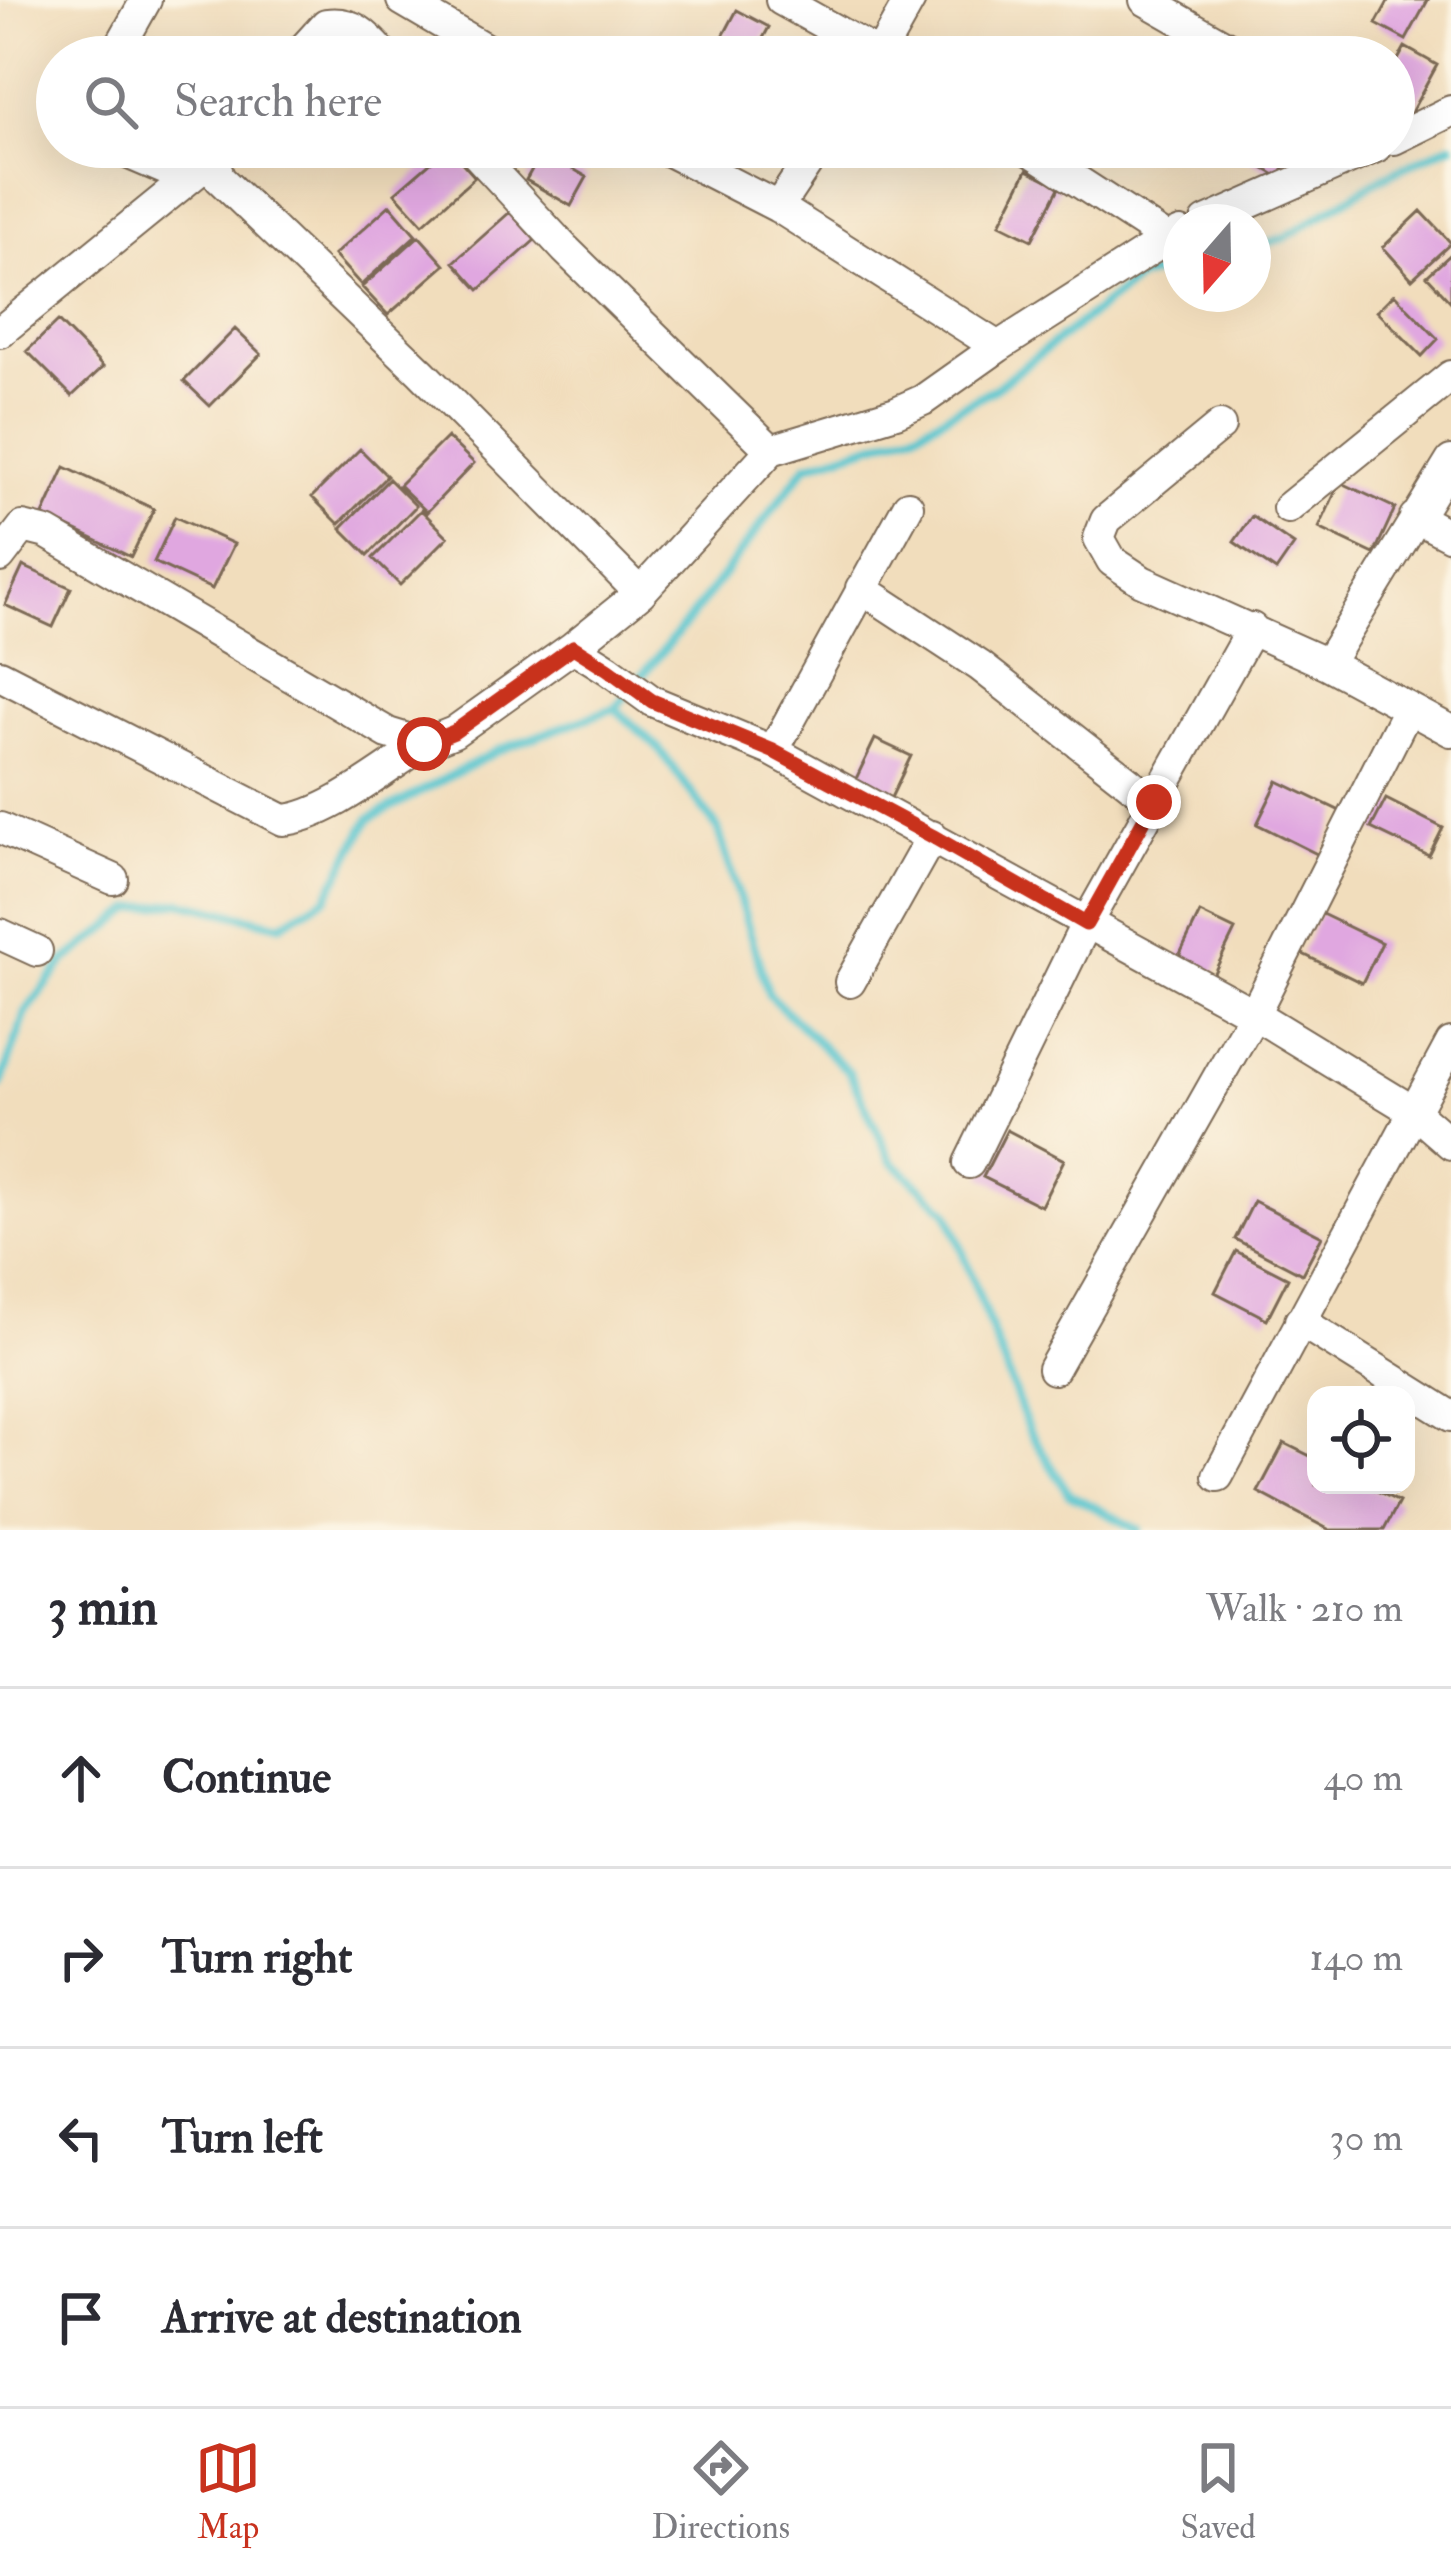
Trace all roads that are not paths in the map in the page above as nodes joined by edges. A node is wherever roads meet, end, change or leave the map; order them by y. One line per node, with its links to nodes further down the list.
1 (146, 0): 6 (street)
2 (402, 0): 9 (street)
3 (781, 0): 10 (street)
4 (910, 0): 11 (street)
5 (1145, 0): 12 (street)
6 (126, 36)
7 (315, 36): 8 (street)
8 (367, 36)
9 (463, 36)
10 (845, 36)
11 (891, 36)
12 (1208, 36)
13 (1451, 111): 14 (street)
14 (1415, 129)
15 (162, 168): 23 (street)
16 (199, 168): 23 (street)
17 (218, 168): 41 (street)
18 (490, 168): 32 (street)
19 (703, 168): 25 (street)
20 (804, 168): 25 (street)
21 (1060, 168): 26 (street)
22 (1328, 168): 24 (street)
23 (188, 179): 28 (street)
24 (1247, 204)
25 (778, 207): 29 (street)
26 (1163, 229)
27 (1163, 243): 29 (street)
28 (0, 332)
29 (998, 347): 32 (street)
30 (1451, 376): 35 (street)
31 (1220, 425): 42 (street)
32 (771, 450): 41 (street)
33 (1451, 461): 36 (street)
34 (908, 506): 40 (street)
35 (1288, 508)
36 (1415, 518): 38 (street); 44 (street)
37 (11, 520): 39 (street); 48 (street)
38 (1451, 536)
39 (0, 557)
40 (861, 588): 49 (street); 50 (street)
41 (640, 593): 43 (street)
42 (1252, 628): 44 (street); 50 (street)
43 (573, 647): 48 (street); 49 (street)
44 (1327, 664): 46 (street)
45 (0, 675): 48 (street)
46 (1408, 709): 47 (street); 58 (street)
47 (1451, 731)
48 (424, 744)
49 (773, 751): 52 (street)
50 (1154, 802): 54 (street)
51 (0, 828): 53 (street)
52 (932, 836): 54 (street); 57 (street)
53 (113, 879)
54 (1086, 924): 58 (street); 62 (street)
55 (0, 934): 56 (street)
56 (37, 951)
57 (850, 982)
58 (1254, 1014): 60 (street); 64 (street)
59 (1451, 1043): 60 (street)
60 (1413, 1111): 61 (street); 63 (street)
61 (1451, 1144)
62 (970, 1163)
63 (1300, 1322): 65 (street); 66 (street)
64 (1053, 1370)
65 (1451, 1417)
66 (1218, 1476)

